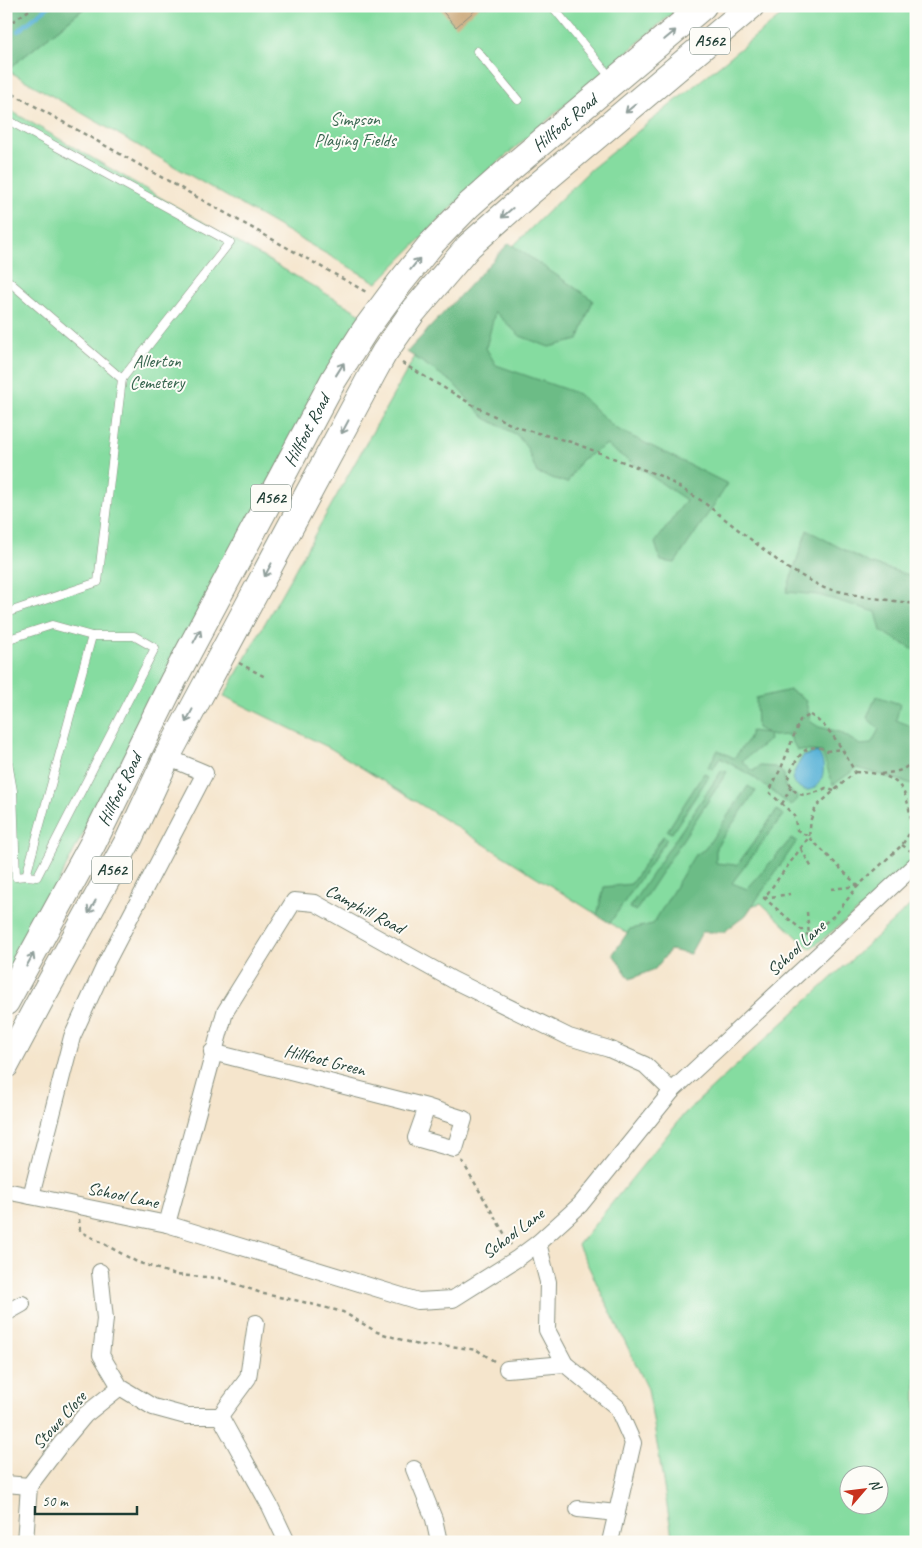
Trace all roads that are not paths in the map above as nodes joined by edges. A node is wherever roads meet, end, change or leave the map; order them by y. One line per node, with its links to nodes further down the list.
1 (552, 6): 5 (lane)
2 (703, 6): 5 (highway, Hillfoot Road / A562, one-way to 2)
3 (751, 6): 10 (highway, Hillfoot Road / A562, one-way to 10)
4 (477, 51): 6 (lane)
5 (614, 82): 9 (highway, Hillfoot Road / A562, one-way to 5)
6 (518, 100)
7 (6, 119): 11 (lane)
8 (6, 279): 11 (lane)
9 (378, 311): 10 (street); 19 (highway, Hillfoot Road / A562, one-way to 9)
10 (390, 344): 16 (highway, Hillfoot Road / A562, one-way to 16)
11 (122, 379): 12 (lane)
12 (6, 613)
13 (92, 636): 14 (lane); 18 (lane); 18 (lane)
14 (6, 640)
15 (6, 751): 18 (lane)
16 (167, 758): 21 (highway, Hillfoot Road / A562, one-way to 21); 25 (street, Hillfoot Road)
17 (916, 864): 22 (street, School Lane)
18 (26, 876)
19 (6, 1002)
20 (212, 1052): 22 (street, Camphill Road); 23 (street, Hillfoot Green); 26 (street, Camphill Road)
21 (6, 1065)
22 (672, 1091): 27 (street, School Lane)
23 (427, 1107): 23 (street, Hillfoot Green)
24 (6, 1190): 25 (street, School Lane)
25 (32, 1196): 26 (street, School Lane)
26 (167, 1224): 27 (street, School Lane)
27 (538, 1243): 32 (street)
28 (100, 1272): 34 (street)
29 (22, 1304): 30 (street)
30 (6, 1313)
31 (256, 1324): 35 (street)
32 (565, 1364): 33 (street); 40 (street)
33 (507, 1369)
34 (120, 1387): 35 (street); 38 (street, Stowe Close)
35 (220, 1416): 42 (street)
36 (414, 1469): 43 (street)
37 (6, 1484): 38 (street)
38 (29, 1486): 41 (street)
39 (578, 1509): 40 (street)
40 (617, 1513): 44 (street)
41 (25, 1542)
42 (287, 1542)
43 (439, 1542)
44 (610, 1542)

